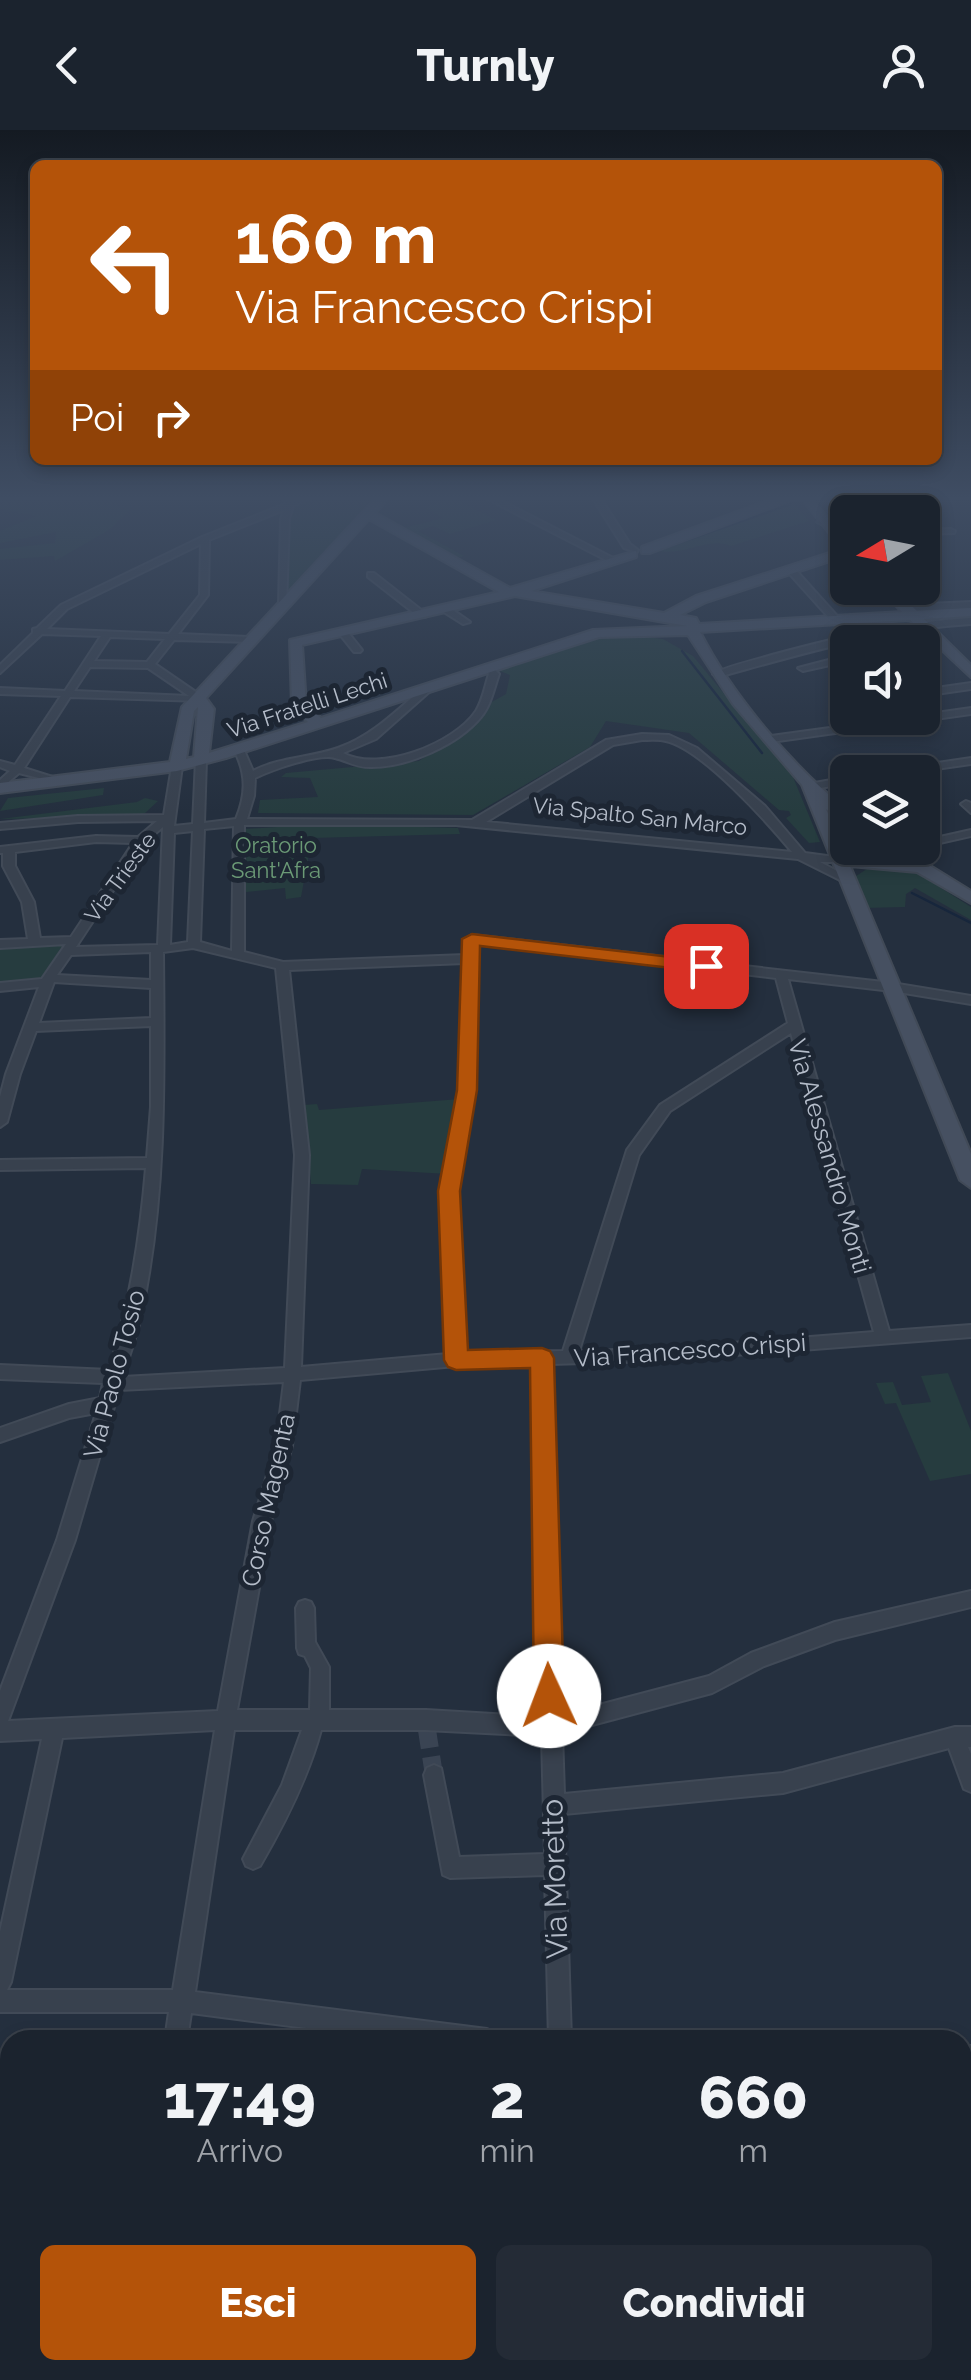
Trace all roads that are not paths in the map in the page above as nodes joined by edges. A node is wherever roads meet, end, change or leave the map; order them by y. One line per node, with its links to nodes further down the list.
1 (74, 602): 20 (street)
2 (199, 602): 24 (street)
3 (406, 602): 13 (street)
4 (478, 602): 12 (main road)
5 (578, 602): 10 (main road)
6 (694, 602): 18 (main road); 19 (main road)
7 (822, 602): 15 (street)
8 (284, 604): 25 (main road)
9 (902, 605): 14 (main road)
10 (621, 608): 18 (main road); 22 (main road)
11 (971, 608): 14 (main road)
12 (447, 610): 13 (main road); 17 (street)
13 (422, 615): 21 (main road)
14 (913, 616): 15 (main road); 16 (street); 26 (main road); 34 (street)
15 (835, 619): 19 (main road)
16 (971, 621)
17 (466, 622)
18 (664, 625): 19 (main road); 22 (main road, Via Fratelli Lechi); 34 (main road)
19 (692, 626): 34 (main road)
20 (36, 632): 23 (street); 35 (street)
21 (343, 632): 28 (street); 43 (main road)
22 (598, 633): 33 (main road, Via Fratelli Lechi)
23 (108, 634): 24 (street); 30 (street)
24 (172, 637): 25 (street); 31 (street)
25 (249, 640): 42 (main road)
26 (944, 646): 27 (street); 36 (main road)
27 (940, 647)
28 (357, 650)
29 (830, 662): 32 (street)
30 (89, 664): 31 (street); 41 (street)
31 (150, 665): 42 (street)
32 (803, 668)
33 (492, 669): 38 (main road, Via Fratelli Lechi); 48 (street)
34 (714, 669): 46 (main road)
35 (0, 670)
36 (971, 673)
37 (971, 686): 39 (street)
38 (426, 690): 45 (main road, Via Fratelli Lechi); 48 (street, Via Fratelli Lechi)
39 (940, 690)
40 (0, 691): 41 (street)
41 (69, 693): 42 (street); 54 (street)
42 (200, 699): 49 (main road); 51 (main road)
43 (299, 706): 45 (main road); 49 (main road)
44 (971, 710): 46 (street)
45 (321, 725): 47 (main road, Via Fratelli Lechi)
46 (771, 739): 59 (main road)
47 (239, 750): 49 (main road, Via Fratelli Lechi); 55 (street)
48 (338, 752): 55 (street)
49 (201, 757): 51 (main road); 62 (street)
50 (971, 760): 53 (street)
51 (172, 763): 56 (main road); 60 (street, Via Paolo Tosio)
52 (0, 764): 54 (street)
53 (940, 765)
54 (18, 769): 56 (street); 58 (street)
55 (251, 776): 65 (street)
56 (55, 780): 58 (main road)
57 (830, 783): 59 (street)
58 (0, 787)
59 (809, 787): 61 (main road); 63 (main road)
60 (172, 804): 62 (street); 66 (street, Via Paolo Tosio)
61 (830, 805)
62 (200, 806): 65 (street, Via Spalto San Marco); 69 (street)
63 (820, 819): 64 (main road); 76 (main road)
64 (830, 819)
65 (240, 822): 67 (street, Via Spalto San Marco); 69 (street, Via Spalto San Marco); 84 (street)
66 (170, 824): 68 (street, Via Spalto San Marco); 69 (street, Via Spalto San Marco); 71 (street, Via Trieste); 83 (street, Via Paolo Tosio)
67 (474, 824): 74 (street, Via Spalto San Marco); 74 (street, Via Spalto San Marco)
68 (0, 826)
69 (197, 828): 81 (street)
70 (971, 833): 72 (street)
71 (140, 840): 73 (street); 82 (street, Via Trieste)
72 (940, 840)
73 (5, 850): 79 (street)
74 (802, 857): 76 (street, Via Spalto San Marco); 76 (street, Via Spalto San Marco)
75 (917, 865): 77 (main road)
76 (842, 869): 77 (main road, Via Spalto San Marco); 91 (main road)
77 (922, 869): 78 (main road)
78 (971, 898)
79 (35, 942): 80 (street); 82 (street)
80 (0, 944)
81 (194, 944): 83 (street); 84 (street)
82 (70, 945): 83 (street); 88 (street, Via Trieste)
83 (159, 950): 89 (street, Via Paolo Tosio)
84 (238, 953): 86 (street)
85 (470, 959): 86 (street); 87 (street); 105 (street)
86 (282, 966): 107 (street, Corso Magenta)
87 (780, 975): 91 (street); 95 (street, Via Alessandro Monti)
88 (47, 981): 89 (street); 90 (street); 94 (street)
89 (156, 984): 93 (street, Via Paolo Tosio)
90 (0, 987)
91 (892, 987): 92 (street); 100 (main road)
92 (971, 1000)
93 (157, 1022): 94 (street); 98 (street, Via Paolo Tosio)
94 (30, 1026): 96 (street)
95 (793, 1026): 102 (street, Via Alessandro Monti); 104 (street)
96 (6, 1074): 97 (street)
97 (0, 1122)
98 (153, 1164): 99 (street); 108 (street, Via Paolo Tosio)
99 (0, 1165)
100 (971, 1180)
101 (971, 1332): 102 (street, Via Francesco Crispi)
102 (883, 1336): 104 (street, Via Francesco Crispi)
103 (542, 1358): 104 (street, Via Francesco Crispi); 105 (street, Via Francesco Crispi); 116 (street, Via Moretto)
104 (568, 1359)
105 (456, 1360): 107 (street, Via Francesco Crispi)
106 (0, 1372): 108 (street, Via Francesco Crispi)
107 (292, 1374): 108 (street, Via Francesco Crispi); 114 (street, Corso Magenta)
108 (112, 1380): 109 (street, Via Paolo Tosio)
109 (106, 1404): 110 (street); 113 (street, Via Paolo Tosio)
110 (0, 1435)
111 (971, 1599): 116 (street)
112 (305, 1608): 115 (street)
113 (0, 1717)
114 (226, 1720): 115 (street); 117 (street); 127 (street, Corso Magenta)
115 (316, 1720): 116 (street); 123 (street)
116 (550, 1727): 122 (street, Via Moretto)
117 (54, 1729): 118 (street); 125 (street)
118 (0, 1730)
119 (963, 1737): 121 (street); 122 (street)
120 (434, 1775): 124 (street)
121 (971, 1782)
122 (554, 1805): 124 (street, Via Moretto)
123 (253, 1859)
124 (554, 1864): 130 (street, Via Moretto)
125 (0, 1982)
126 (0, 2001): 127 (street)
127 (182, 2001): 128 (street, Corso Magenta); 129 (street)
128 (178, 2030)
129 (409, 2030)
130 (560, 2030)

